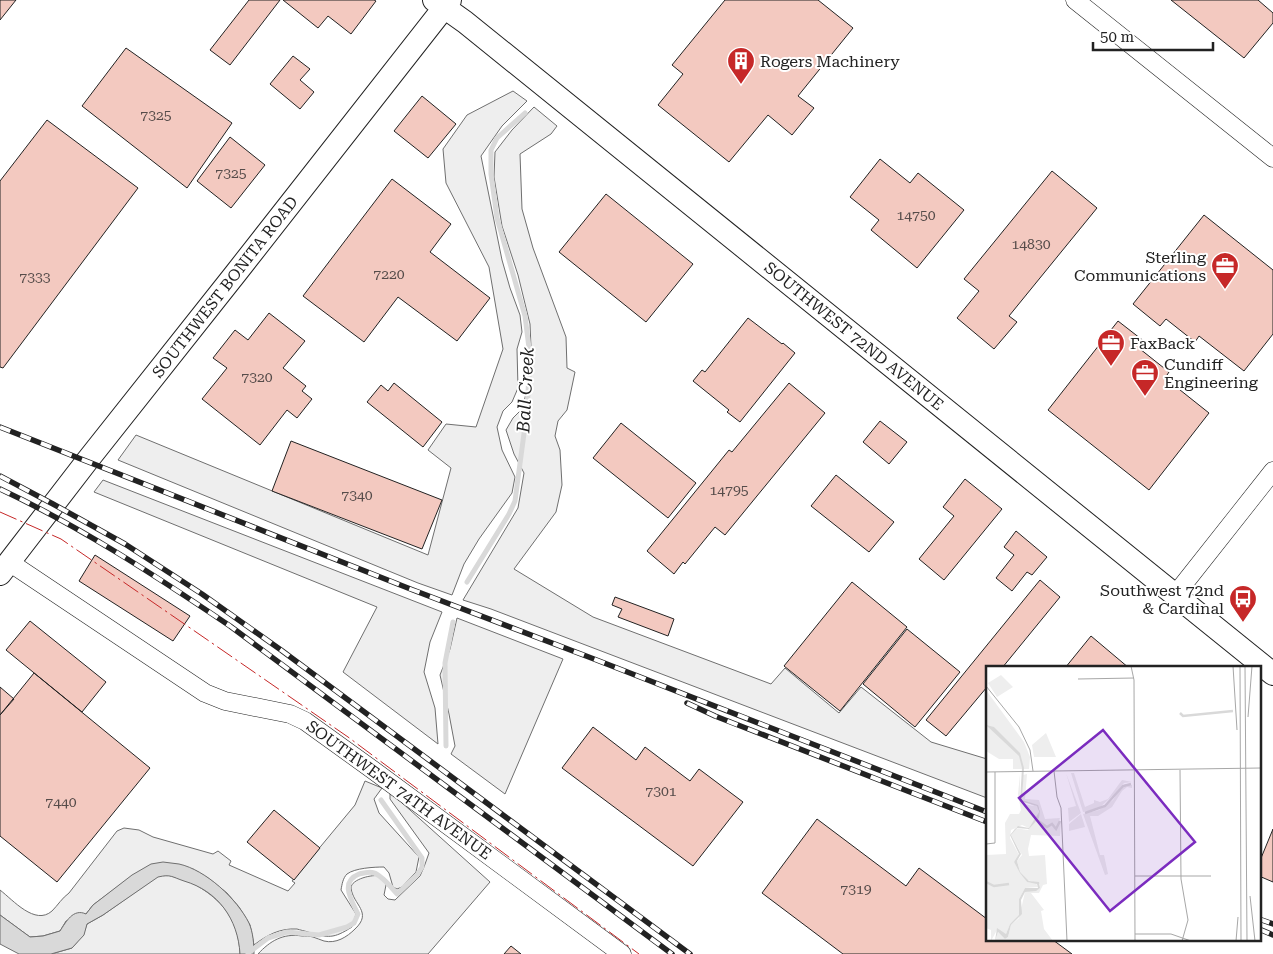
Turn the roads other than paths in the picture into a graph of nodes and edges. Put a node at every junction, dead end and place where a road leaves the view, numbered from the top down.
1 (1075, 0) edge
2 (443, 2) edge
3 (1273, 158) edge
4 (1273, 471) edge
5 (5, 568) edge
6 (1175, 595) junction
7 (1273, 674) edge
8 (622, 954) edge

1 - 3 street
2 - 5 main road, SOUTHWEST BONITA ROAD
2 - 6 main road, SOUTHWEST 72ND AVENUE
4 - 6 street
5 - 8 street, SOUTHWEST 74TH AVENUE
6 - 7 main road, SOUTHWEST 72ND AVENUE

